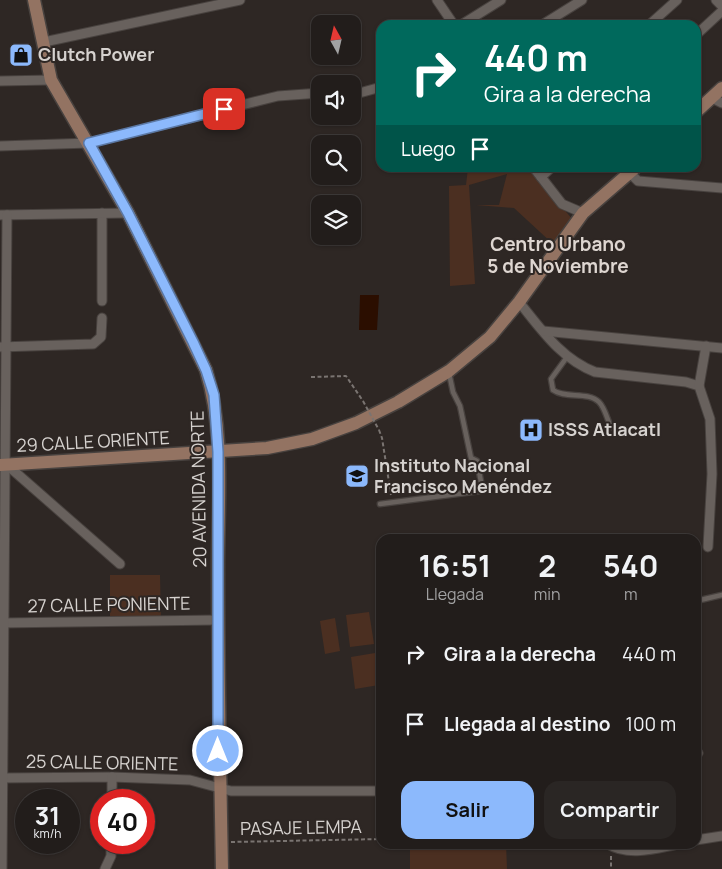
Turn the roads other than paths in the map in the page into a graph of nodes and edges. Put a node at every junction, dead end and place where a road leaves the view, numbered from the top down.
1 (34, 0) edge
2 (240, 0) edge
3 (437, 0) edge
4 (501, 0) edge
5 (676, 0) edge
6 (716, 0) edge
7 (577, 1) edge
8 (722, 6) edge
9 (722, 11) edge
10 (451, 20) edge
11 (469, 20) edge
12 (549, 20) edge
13 (654, 20) edge
14 (701, 30) edge
15 (44, 42) junction
16 (51, 80) junction
17 (0, 81) edge
18 (376, 88) edge
19 (722, 88) edge
20 (361, 92) edge
21 (311, 94) edge
22 (717, 100) edge
23 (701, 109) edge
24 (89, 143) junction
25 (0, 146) edge
26 (537, 172) edge
27 (547, 172) edge
28 (630, 172) edge
29 (633, 172) edge
30 (541, 177) junction
31 (722, 188) edge
32 (128, 213) junction
33 (102, 214) junction
34 (584, 214) junction
35 (4, 215) edge
36 (102, 301) dead end
37 (519, 302) junction
38 (102, 318) dead end
39 (543, 332) junction
40 (706, 346) junction
41 (3, 347) edge
42 (722, 348) edge
43 (567, 357) junction
44 (449, 371) junction
45 (699, 386) junction
46 (616, 428) dead end
47 (218, 452) junction
48 (3, 464) edge
49 (717, 475) edge
50 (380, 504) dead end
51 (708, 547) dead end
52 (120, 564) dead end
53 (722, 595) edge
54 (701, 601) edge
55 (218, 620) junction
56 (2, 622) edge
57 (112, 777) junction
58 (1, 778) edge
59 (219, 788) junction
60 (112, 789) edge
61 (376, 791) edge
62 (722, 836) edge
63 (701, 839) edge
64 (630, 849) edge
65 (642, 849) edge
66 (111, 854) edge
67 (2, 869) edge
68 (105, 869) edge
69 (222, 869) edge

1 - 15 street, 20 AVENIDA NORTE
2 - 15 street
3 - 10 street
4 - 11 street
5 - 13 street
6 - 8 street
7 - 12 street
9 - 14 street
15 - 16 street, 20 AVENIDA NORTE
16 - 17 street
16 - 24 street, 20 AVENIDA NORTE
18 - 20 street
19 - 22 street
21 - 24 street
22 - 23 street
24 - 25 street
24 - 32 street, 20 AVENIDA NORTE
26 - 30 street
27 - 30 street
28 - 34 street, 29 CALLE ORIENTE
29 - 31 street
30 - 34 street
32 - 33 street
32 - 47 street, 20 AVENIDA NORTE
33 - 35 street
33 - 36 street
34 - 37 street, 29 CALLE ORIENTE
35 - 41 street
37 - 39 street
37 - 44 street, 29 CALLE ORIENTE
38 - 41 street
39 - 40 street
39 - 43 street
40 - 42 street
40 - 45 street
41 - 48 street
43 - 45 street
43 - 46 lane
44 - 47 street, 29 CALLE ORIENTE
44 - 50 lane
45 - 49 street
47 - 48 street, 29 CALLE ORIENTE
47 - 55 street, 20 AVENIDA NORTE
48 - 52 street
48 - 56 street
49 - 51 street
53 - 54 lane
55 - 56 street, 27 CALLE PONIENTE
55 - 59 street, 20 AVENIDA NORTE
56 - 58 street
57 - 58 street, 25 CALLE ORIENTE
57 - 59 street, 25 CALLE ORIENTE
57 - 60 street
58 - 67 street
59 - 61 street, 25 CALLE ORIENTE
59 - 69 street, 20 AVENIDA NORTE
62 - 63 street
64 - 65 street
66 - 68 street

